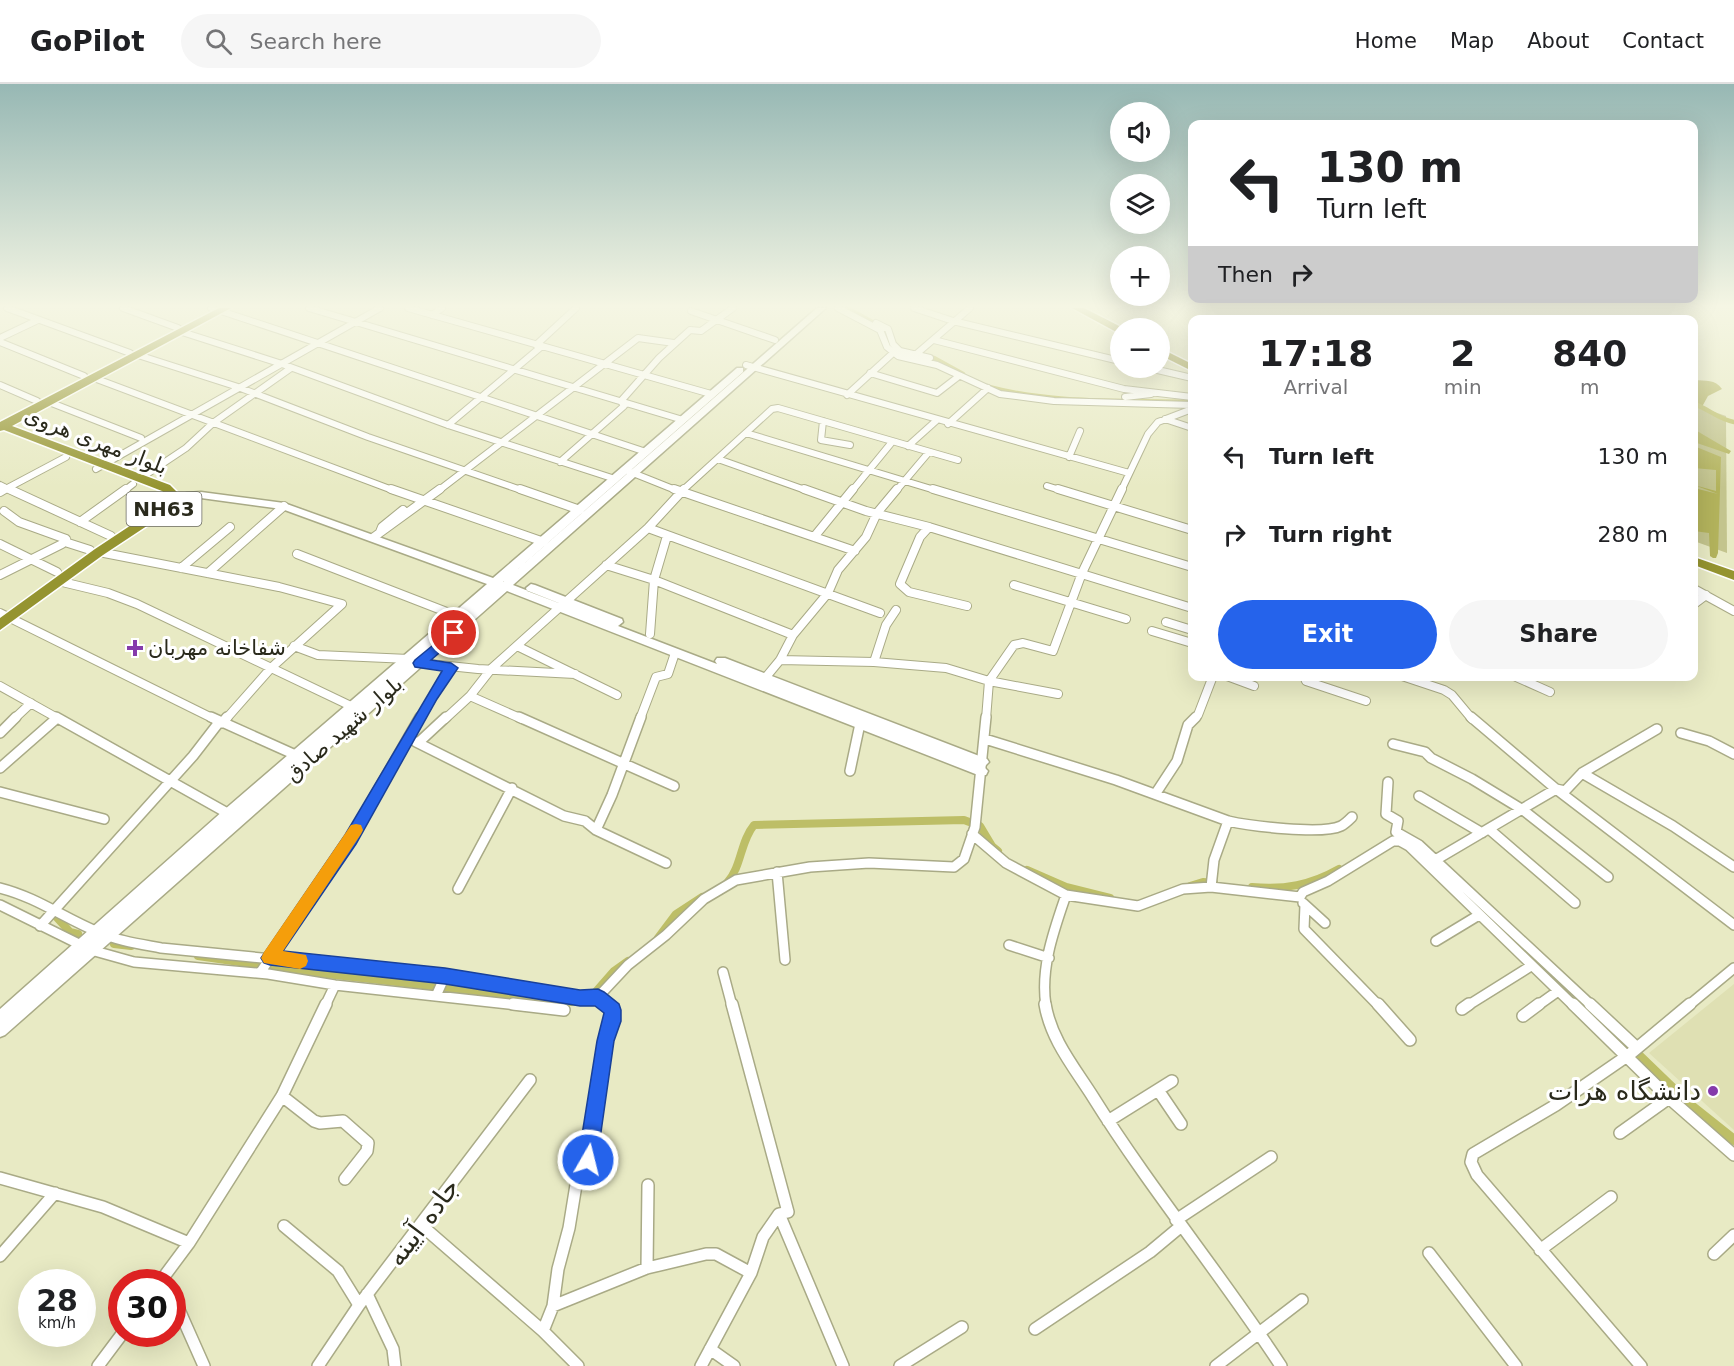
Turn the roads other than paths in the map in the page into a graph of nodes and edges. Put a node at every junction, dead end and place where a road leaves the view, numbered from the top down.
1 (67, 368) edge
2 (107, 368) edge
3 (176, 368) edge
4 (270, 368) edge
5 (291, 368) joint
6 (394, 368) edge
7 (507, 368) edge
8 (516, 368) edge
9 (595, 368) edge
10 (617, 368) edge
11 (652, 368) edge
12 (747, 368) edge
13 (748, 368) edge
14 (756, 368) edge
15 (877, 368) edge
16 (942, 368) edge
17 (953, 368) edge
18 (1042, 368) edge
19 (514, 370) junction
20 (1170, 373) edge
21 (870, 374) junction
22 (645, 376) junction
23 (959, 376) junction
24 (89, 377) junction
25 (1188, 377) edge
26 (0, 385) edge
27 (235, 387) junction
28 (569, 387) junction
29 (988, 388) junction
30 (255, 394) junction
31 (711, 394) junction
32 (847, 394) junction
33 (1151, 394) junction
34 (480, 396) junction
35 (1188, 397) edge
36 (37, 401) junction
37 (621, 401) junction
38 (49, 402) junction
39 (1188, 405) edge
40 (1188, 410) edge
41 (189, 412) junction
42 (533, 414) junction
43 (1165, 418) junction
44 (683, 420) junction
45 (937, 420) junction
46 (823, 421) junction
47 (213, 423) junction
48 (948, 424) junction
49 (448, 425) junction
50 (1, 427) edge
51 (1188, 427) edge
52 (1080, 431) dead end
53 (746, 433) junction
54 (591, 435) junction
55 (141, 438) junction
56 (497, 441) junction
57 (892, 442) junction
58 (850, 445) dead end
59 (908, 446) junction
60 (646, 452) junction
61 (929, 452) junction
62 (1069, 456) junction
63 (66, 457) junction
64 (718, 459) junction
65 (958, 460) dead end
66 (560, 462) junction
67 (98, 465) junction
68 (868, 468) junction
69 (460, 469) junction
70 (630, 472) junction
71 (1129, 473) junction
72 (615, 479) junction
73 (903, 480) junction
74 (137, 481) junction
75 (1047, 486) dead end
76 (2, 488) edge
77 (681, 492) junction
78 (167, 498) junction
79 (420, 500) junction
80 (841, 501) junction
81 (284, 506) junction
82 (1113, 506) junction
83 (580, 510) junction
84 (4, 511) dead end
85 (877, 513) junction
86 (80, 522) junction
87 (929, 526) junction
88 (230, 527) dead end
89 (648, 528) junction
90 (1188, 529) edge
91 (377, 535) junction
92 (111, 536) junction
93 (666, 536) junction
94 (814, 537) junction
95 (1098, 540) junction
96 (65, 542) junction
97 (543, 542) junction
98 (0, 544) edge
99 (94, 551) junction
100 (855, 551) junction
101 (297, 554) dead end
102 (1698, 554) edge
103 (31, 560) junction
104 (1698, 562) edge
105 (606, 565) junction
106 (1188, 566) edge
107 (1734, 567) edge
108 (181, 568) junction
109 (208, 573) junction
110 (1082, 573) junction
111 (0, 575) edge
112 (1734, 576) edge
113 (58, 577) junction
114 (654, 580) junction
115 (505, 582) junction
116 (1014, 585) dead end
117 (1698, 591) edge
118 (828, 593) junction
119 (1706, 595) junction
120 (1698, 601) edge
121 (1071, 604) junction
122 (562, 605) junction
123 (967, 606) dead end
124 (1188, 607) edge
125 (896, 610) dead end
126 (1734, 611) edge
127 (880, 612) dead end
128 (457, 616) junction
129 (3, 617) edge
130 (1126, 619) dead end
131 (1166, 622) dead end
132 (1188, 629) edge
133 (1152, 631) dead end
134 (650, 634) junction
135 (793, 635) junction
136 (1188, 642) edge
137 (294, 646) junction
138 (517, 646) junction
139 (675, 653) junction
140 (780, 660) junction
141 (414, 661) junction
142 (874, 662) junction
143 (271, 668) junction
144 (451, 668) junction
145 (492, 668) junction
146 (575, 674) junction
147 (989, 681) junction
148 (1211, 681) edge
149 (1240, 681) edge
150 (1306, 681) edge
151 (1417, 681) edge
152 (1525, 681) edge
153 (762, 682) junction
154 (1254, 686) dead end
155 (2, 691) edge
156 (1550, 692) dead end
157 (1058, 694) dead end
158 (617, 695) dead end
159 (470, 696) junction
160 (1366, 701) dead end
161 (31, 703) junction
162 (354, 706) junction
163 (57, 718) junction
164 (860, 720) junction
165 (221, 722) junction
166 (1657, 729) dead end
167 (1681, 732) dead end
168 (0, 733) edge
169 (408, 739) junction
170 (985, 740) junction
171 (418, 743) junction
172 (1393, 744) dead end
173 (1734, 754) edge
174 (297, 756) junction
175 (308, 761) junction
176 (624, 763) junction
177 (983, 766) junction
178 (0, 768) edge
179 (850, 771) dead end
180 (1582, 773) junction
181 (169, 781) junction
182 (1388, 782) dead end
183 (674, 786) dead end
184 (512, 788) junction
185 (1556, 789) junction
186 (0, 792) edge
187 (1156, 793) junction
188 (1419, 796) dead end
189 (1523, 810) junction
190 (229, 814) junction
191 (1352, 817) dead end
192 (104, 819) dead end
193 (1228, 821) junction
194 (974, 826) junction
195 (596, 830) junction
196 (1485, 831) junction
197 (666, 863) dead end
198 (1432, 863) junction
199 (1734, 867) edge
200 (777, 872) junction
201 (1608, 877) dead end
202 (1211, 884) junction
203 (0, 888) edge
204 (458, 889) dead end
205 (1066, 895) junction
206 (1303, 901) junction
207 (1575, 903) dead end
208 (0, 905) edge
209 (1479, 915) junction
210 (49, 916) junction
211 (1325, 923) dead end
212 (1734, 925) edge
213 (103, 934) junction
214 (1436, 941) dead end
215 (1009, 945) dead end
216 (87, 948) junction
217 (1049, 958) junction
218 (269, 959) junction
219 (784, 960) dead end
220 (1531, 966) junction
221 (1734, 968) edge
222 (261, 972) junction
223 (723, 972) dead end
224 (445, 976) junction
225 (335, 985) junction
226 (1558, 991) junction
227 (436, 996) junction
228 (598, 998) junction
229 (1462, 1009) dead end
230 (564, 1010) dead end
231 (1523, 1016) dead end
232 (0, 1019) edge
233 (0, 1030) edge
234 (1410, 1041) dead end
235 (1631, 1053) junction
236 (530, 1080) dead end
237 (1172, 1081) dead end
238 (1158, 1090) junction
239 (282, 1096) junction
240 (1669, 1098) junction
241 (1108, 1121) junction
242 (1181, 1124) dead end
243 (1620, 1133) dead end
244 (1734, 1155) edge
245 (1271, 1157) dead end
246 (0, 1178) edge
247 (345, 1179) dead end
248 (648, 1185) dead end
249 (55, 1193) junction
250 (1611, 1197) dead end
251 (784, 1213) junction
252 (1178, 1223) junction
253 (421, 1225) junction
254 (284, 1226) dead end
255 (1734, 1235) edge
256 (189, 1244) junction
257 (1540, 1250) junction
258 (1429, 1253) dead end
259 (1714, 1254) dead end
260 (0, 1256) edge
261 (647, 1268) junction
262 (172, 1269) edge
263 (751, 1273) junction
264 (363, 1299) junction
265 (1302, 1300) dead end
266 (553, 1306) junction
267 (186, 1324) edge
268 (962, 1327) dead end
269 (1035, 1329) dead end
270 (1259, 1330) junction
271 (543, 1331) junction
272 (112, 1347) edge
273 (710, 1349) junction
274 (1514, 1365) edge
275 (98, 1366) edge
276 (204, 1366) edge
277 (318, 1366) edge
278 (395, 1366) edge
279 (578, 1366) edge
280 (701, 1366) edge
281 (734, 1366) edge
282 (843, 1366) edge
283 (900, 1366) edge
284 (1216, 1366) edge
285 (1281, 1366) edge
286 (1641, 1366) edge

1 - 24 street
2 - 24 highway
3 - 27 street
4 - 27 street
5 - 30 street
5 - 49 street
6 - 34 street
7 - 19 street
8 - 19 street
9 - 28 street
10 - 22 street
11 - 22 street
12 - 31 main road, بلوار شهید صادق
13 - 70 main road, بلوار شهید صادق
14 - 32 street
15 - 21 street
16 - 23 street
17 - 33 street
18 - 33 street
19 - 28 street
19 - 34 street
20 - 25 street
21 - 23 street
21 - 32 street
22 - 31 street
22 - 37 street
23 - 29 street
24 - 36 highway
24 - 38 highway
24 - 41 street
26 - 36 street
27 - 30 street
27 - 41 street
28 - 37 street
28 - 42 street
29 - 39 street
29 - 48 street
30 - 47 street
30 - 69 street
31 - 44 main road, بلوار شهید صادق
32 - 45 street
33 - 35 street
34 - 42 street
34 - 49 street
36 - 50 highway
37 - 44 street
37 - 54 street
38 - 50 highway
38 - 55 street
40 - 43 street
41 - 47 street
41 - 55 street
41 - 67 street
42 - 54 street
42 - 56 street
43 - 51 street
43 - 71 street
44 - 60 main road, بلوار شهید صادق
45 - 48 street
45 - 59 street
46 - 53 street
46 - 57 street
46 - 58 street
47 - 74 street
47 - 79 street
48 - 62 street
49 - 56 street
50 - 63 highway, بلوار مهری هروی / NH63
50 - 67 highway, بلوار مهری هروی / NH63
52 - 62 street
53 - 64 street
53 - 68 street
54 - 60 street
54 - 66 street
55 - 67 street
56 - 66 street
56 - 69 street
57 - 59 street
57 - 68 street
59 - 61 street
60 - 70 main road, بلوار شهید صادق
61 - 65 street
61 - 73 street
62 - 71 street
63 - 67 highway, بلوار مهری هروی / NH63
63 - 76 street
64 - 77 street
64 - 80 street
66 - 72 street
67 - 74 highway, بلوار مهری هروی / NH63
68 - 73 street
68 - 80 street
69 - 79 street
69 - 83 street
70 - 72 main road, بلوار شهید صادق
70 - 77 street
70 - 115 main road, بلوار شهید صادق
71 - 82 street
72 - 83 main road, بلوار شهید صادق
73 - 85 street
73 - 95 street
74 - 78 highway, بلوار مهری هروی / NH63
74 - 86 street
75 - 82 street
76 - 86 street
77 - 89 street
77 - 94 street
78 - 81 main road
78 - 91 main road
78 - 92 highway, بلوار مهری هروی / NH63
78 - 99 highway, بلوار مهری هروی / NH63
79 - 91 street
79 - 97 street
80 - 85 street
80 - 94 street
81 - 91 main road
81 - 109 street
82 - 90 street
82 - 95 street
83 - 97 main road, بلوار شهید صادق
84 - 96 street
85 - 87 street
85 - 100 street
86 - 92 street
87 - 110 street
87 - 123 street
88 - 108 street
89 - 93 street
89 - 105 street
91 - 115 main road
92 - 99 highway, بلوار مهری هروی / NH63
93 - 114 street
93 - 118 street
94 - 100 street
95 - 106 street
95 - 110 street
96 - 99 street
96 - 103 street
97 - 115 main road, بلوار شهید صادق
98 - 103 street
99 - 108 street
99 - 113 highway, بلوار مهری هروی / NH63
100 - 118 street
101 - 128 street
102 - 107 highway
103 - 111 street
103 - 113 street
104 - 112 highway
105 - 114 street
105 - 122 street
108 - 109 street
109 - 137 street
110 - 121 street
110 - 124 street
113 - 129 highway, بلوار مهری هروی / NH63
113 - 143 street
114 - 134 street
114 - 135 street
115 - 122 main road
115 - 128 main road, بلوار شهید صادق
115 - 141 main road, بلوار شهید صادق
116 - 121 street
117 - 119 street
118 - 127 street
118 - 135 street
119 - 120 street
119 - 126 street
121 - 130 street
121 - 147 street
122 - 134 main road
122 - 138 street
122 - 139 main road
125 - 142 street
128 - 141 main road, بلوار شهید صادق
129 - 165 street
131 - 132 street
133 - 136 street
134 - 153 main road
135 - 140 street
137 - 141 street
137 - 143 street
138 - 145 street
138 - 146 street
139 - 153 main road
139 - 176 street
140 - 142 street
140 - 153 street
141 - 144 street
141 - 162 main road, بلوار شهید صادق
141 - 175 main road, بلوار شهید صادق
142 - 147 street
143 - 162 street
143 - 165 street
144 - 145 street
144 - 169 street
145 - 146 street
145 - 159 street
146 - 158 street
147 - 157 street
147 - 170 street
148 - 187 street
149 - 154 street
150 - 160 street
151 - 185 street
152 - 156 street
153 - 164 main road
155 - 161 street
159 - 171 street
159 - 176 street
161 - 163 street
161 - 168 street
162 - 174 main road, بلوار شهید صادق
163 - 178 street
163 - 181 street
164 - 177 main road
164 - 179 street
165 - 174 street
165 - 181 street
166 - 180 street
167 - 173 street
169 - 171 street
169 - 218 street
170 - 177 street
170 - 187 street
171 - 184 street
172 - 189 street
174 - 175 street
174 - 190 main road, بلوار شهید صادق
175 - 213 main road, بلوار شهید صادق
176 - 183 street
176 - 195 street
177 - 194 street
180 - 185 street
180 - 199 street
181 - 190 street
181 - 210 street
182 - 198 street
184 - 195 street
184 - 204 street
185 - 189 street
185 - 212 street
186 - 192 street
187 - 193 street
188 - 196 street
189 - 196 street
189 - 201 street
190 - 213 main road, بلوار شهید صادق
191 - 193 street
193 - 202 street
194 - 200 street
194 - 205 street
195 - 197 street
196 - 198 street
196 - 207 street
198 - 206 street
198 - 209 street
198 - 235 street
200 - 219 street
200 - 228 street
202 - 205 street
202 - 206 street
203 - 210 street
205 - 217 street
206 - 211 street
206 - 234 street
208 - 210 street
209 - 214 street
209 - 220 street
210 - 213 street
210 - 216 street
213 - 216 main road, بلوار شهید صادق
213 - 218 street
215 - 217 street
216 - 222 street
216 - 232 main road, بلوار شهید صادق
216 - 233 main road, بلوار شهید صادق
217 - 241 street
218 - 222 street
218 - 224 street
220 - 226 street
220 - 229 street
221 - 235 street
222 - 225 street
223 - 251 street
224 - 227 street
224 - 228 street
225 - 227 street
225 - 239 street
226 - 231 street
226 - 235 street
227 - 230 street
228 - 266 street
235 - 240 street
235 - 257 street
236 - 253 street, جاده آیینه
237 - 238 street
238 - 241 street
238 - 242 street
239 - 247 street
239 - 256 street
240 - 243 street
240 - 244 street
241 - 252 street
245 - 252 street
246 - 249 street
248 - 261 street
249 - 256 street
249 - 260 street
250 - 257 street
251 - 263 street
251 - 282 street
252 - 269 street
252 - 270 street
253 - 264 street, جاده آیینه
253 - 271 street
254 - 264 street
255 - 259 street
256 - 262 street
257 - 286 street
258 - 274 street
261 - 263 street
261 - 266 street
263 - 273 street
264 - 277 street, جاده آیینه
264 - 278 street
265 - 270 street
266 - 271 street
267 - 276 street
268 - 283 street
270 - 284 street
270 - 285 street
271 - 279 street
272 - 275 street
273 - 280 street
273 - 281 street

